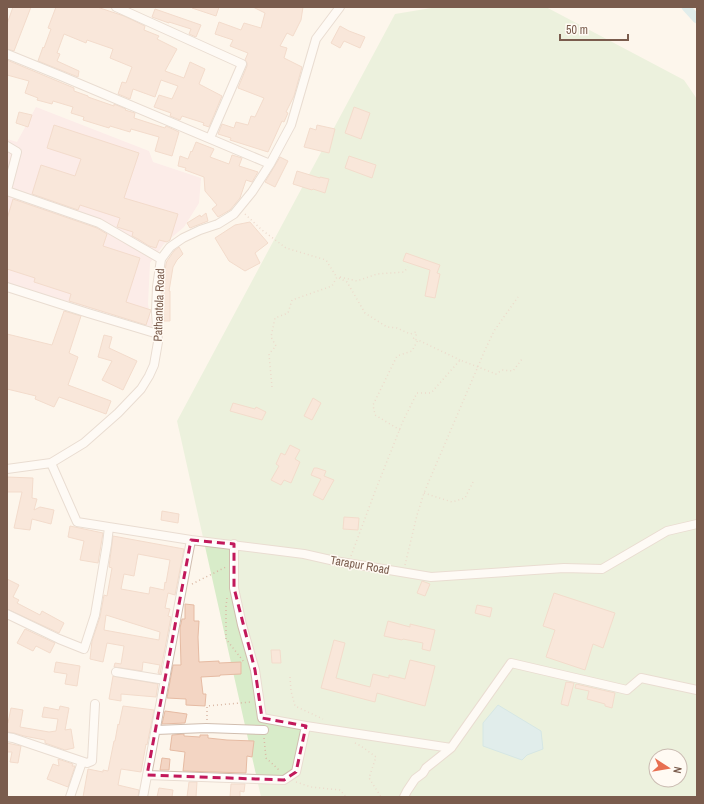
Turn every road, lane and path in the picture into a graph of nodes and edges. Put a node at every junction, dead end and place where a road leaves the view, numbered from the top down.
1 (116, 7) edge
2 (340, 7) edge
3 (7, 54) edge
4 (210, 138) junction
5 (7, 146) edge
6 (270, 164) junction
7 (7, 190) edge
8 (239, 209) junction
9 (161, 259) junction
10 (408, 267) dead end
11 (337, 276) junction
12 (7, 287) edge
13 (518, 297) dead end
14 (158, 334) junction
15 (418, 340) junction
16 (522, 358) dead end
17 (460, 360) junction
18 (477, 368) junction
19 (272, 387) dead end
20 (400, 430) junction
21 (51, 463) junction
22 (7, 469) edge
23 (473, 482) dead end
24 (424, 493) junction
25 (697, 524) edge
26 (109, 527) junction
27 (191, 540) junction
28 (234, 544) junction
29 (349, 563) junction
30 (231, 564) dead end
31 (403, 572) junction
32 (182, 588) junction
33 (228, 592) dead end
34 (7, 614) edge
35 (244, 663) dead end
36 (116, 672) dead end
37 (165, 680) junction
38 (697, 690) edge
39 (253, 702) dead end
40 (95, 704) dead end
41 (306, 726) junction
42 (206, 728) junction
43 (156, 730) junction
44 (264, 730) dead end
45 (7, 737) edge
46 (451, 748) junction
47 (82, 762) junction
48 (147, 775) junction
49 (70, 797) edge
50 (143, 797) edge
51 (404, 797) edge

1 - 4 street
2 - 6 street, Pathantola Road
3 - 4 street
4 - 6 street
5 - 7 street
6 - 8 street, Pathantola Road
7 - 9 street
8 - 9 street, Pathantola Road
8 - 11 path
9 - 14 street, Pathantola Road
10 - 11 path
11 - 15 path
11 - 19 path
12 - 14 street
13 - 18 path
14 - 21 street, Pathantola Road
15 - 17 path
15 - 20 path
16 - 18 path
17 - 18 path
17 - 20 path
18 - 24 path
20 - 29 path
21 - 22 street, Pathantola Road
21 - 26 street, Tarapur Road
23 - 24 path
24 - 31 path
25 - 31 street, Tarapur Road
26 - 27 street, Tarapur Road
26 - 34 street
27 - 28 street, Tarapur Road
27 - 32 street
28 - 29 street, Tarapur Road
28 - 41 street
29 - 31 street, Tarapur Road
30 - 32 path
32 - 37 street
33 - 35 path
36 - 37 street
37 - 43 street
38 - 46 street
39 - 42 path
40 - 47 street
41 - 46 street
41 - 48 street
42 - 43 street
42 - 44 street
43 - 48 street
45 - 47 street
46 - 51 street
47 - 49 street
48 - 50 street

